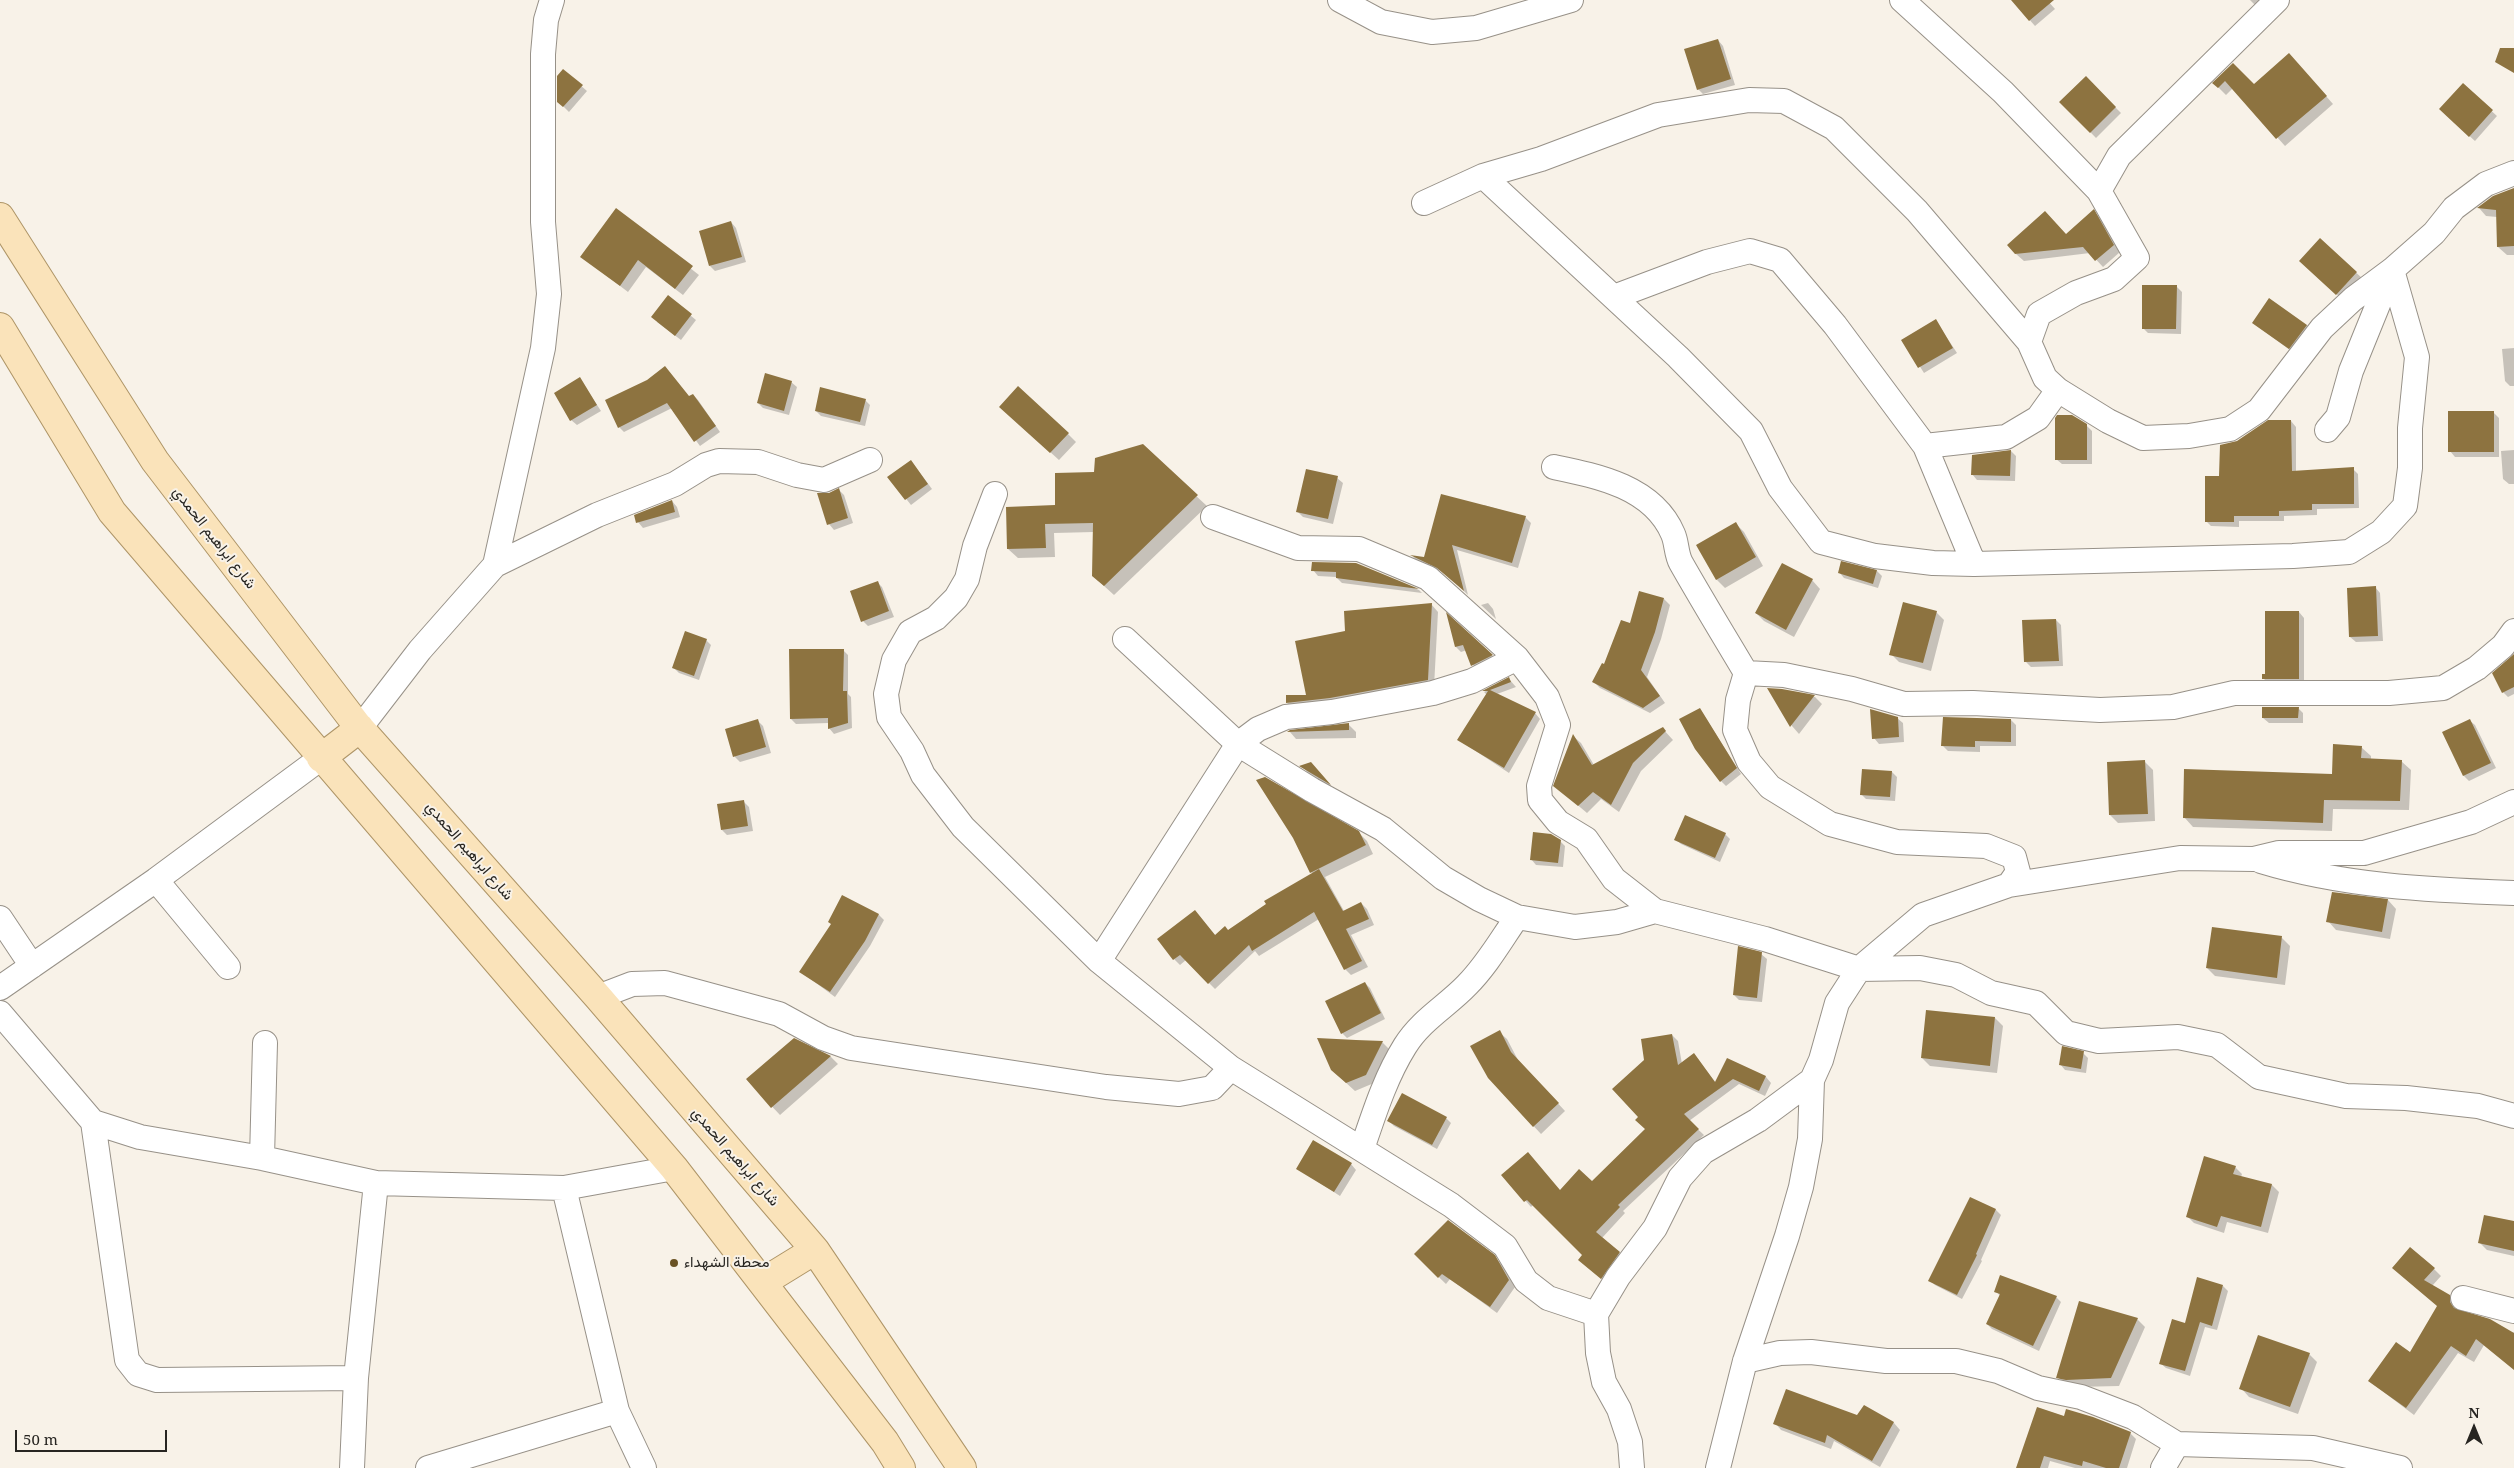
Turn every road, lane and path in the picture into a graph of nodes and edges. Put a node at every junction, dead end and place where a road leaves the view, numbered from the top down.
1 (552, 0) edge
2 (1340, 0) edge
3 (1571, 0) edge
4 (1902, 0) edge
5 (2277, 0) edge
6 (2514, 172) edge
7 (1483, 176) junction
8 (2099, 191) junction
9 (1424, 203) dead end
10 (0, 218) edge
11 (2392, 270) junction
12 (1614, 297) junction
13 (0, 327) edge
14 (2029, 342) junction
15 (2058, 390) junction
16 (2327, 430) dead end
17 (1925, 446) junction
18 (870, 460) dead end
19 (1554, 467) dead end
20 (995, 494) dead end
21 (1212, 517) dead end
22 (1974, 564) junction
23 (495, 565) junction
24 (2514, 631) edge
25 (1125, 640) dead end
26 (1517, 658) junction
27 (1746, 672) junction
28 (360, 728) junction
29 (1238, 744) junction
30 (321, 758) junction
31 (2514, 802) edge
32 (2254, 859) junction
33 (156, 880) junction
34 (2009, 885) junction
35 (2514, 893) edge
36 (1655, 911) junction
37 (1517, 917) junction
38 (0, 918) edge
39 (1098, 961) junction
40 (32, 966) junction
41 (228, 967) dead end
42 (1859, 969) junction
43 (0, 988) edge
44 (598, 997) junction
45 (0, 1013) edge
46 (265, 1043) dead end
47 (1231, 1068) junction
48 (1812, 1080) junction
49 (2514, 1116) edge
50 (93, 1122) junction
51 (1362, 1149) junction
52 (262, 1158) junction
53 (674, 1168) junction
54 (376, 1183) junction
55 (564, 1188) junction
56 (815, 1250) junction
57 (763, 1282) junction
58 (2463, 1298) dead end
59 (2514, 1311) edge
60 (1596, 1314) junction
61 (1745, 1362) junction
62 (356, 1378) junction
63 (616, 1411) junction
64 (2177, 1444) junction
65 (2249, 1458) edge
66 (352, 1468) edge
67 (428, 1468) edge
68 (644, 1468) edge
69 (901, 1468) edge
70 (962, 1468) edge
71 (1632, 1468) edge
72 (1718, 1468) edge
73 (2162, 1468) edge
74 (2400, 1468) edge

1 - 23 street
2 - 3 street
4 - 8 street
5 - 8 street
6 - 11 street
7 - 9 street
7 - 12 street
7 - 14 street
8 - 14 street
10 - 28 main road, شارع ابراهيم الحمدي
11 - 15 street
11 - 16 street
11 - 22 street
12 - 17 street
12 - 22 street
13 - 30 main road
14 - 15 street
15 - 17 street
17 - 22 street
18 - 23 street
19 - 27 street
20 - 39 street
21 - 26 street
23 - 28 street
24 - 27 street
25 - 29 street
26 - 29 street
26 - 36 street
27 - 34 street
28 - 30 main road
28 - 44 main road, شارع ابراهيم الحمدي
29 - 37 street
29 - 39 street
30 - 33 street
30 - 53 main road
31 - 32 street
32 - 34 street
32 - 35 street
33 - 40 street
33 - 41 street
34 - 42 street
36 - 37 street
36 - 42 street
37 - 51 street
38 - 40 street
39 - 47 street
40 - 43 street
42 - 48 street
42 - 49 street
44 - 47 street
44 - 56 main road, شارع ابراهيم الحمدي
45 - 50 street
46 - 52 street
47 - 51 street
48 - 60 street
48 - 61 street
50 - 52 street
50 - 62 street
51 - 60 street
52 - 54 street
53 - 55 street
53 - 57 main road
54 - 55 street
54 - 62 street
55 - 63 street
56 - 57 main road
56 - 70 main road, شارع ابراهيم الحمدي
57 - 69 main road
58 - 59 street
60 - 71 street
61 - 64 street
61 - 72 street
62 - 66 street
63 - 67 street
63 - 68 street
64 - 65 street
64 - 73 street
65 - 74 street

